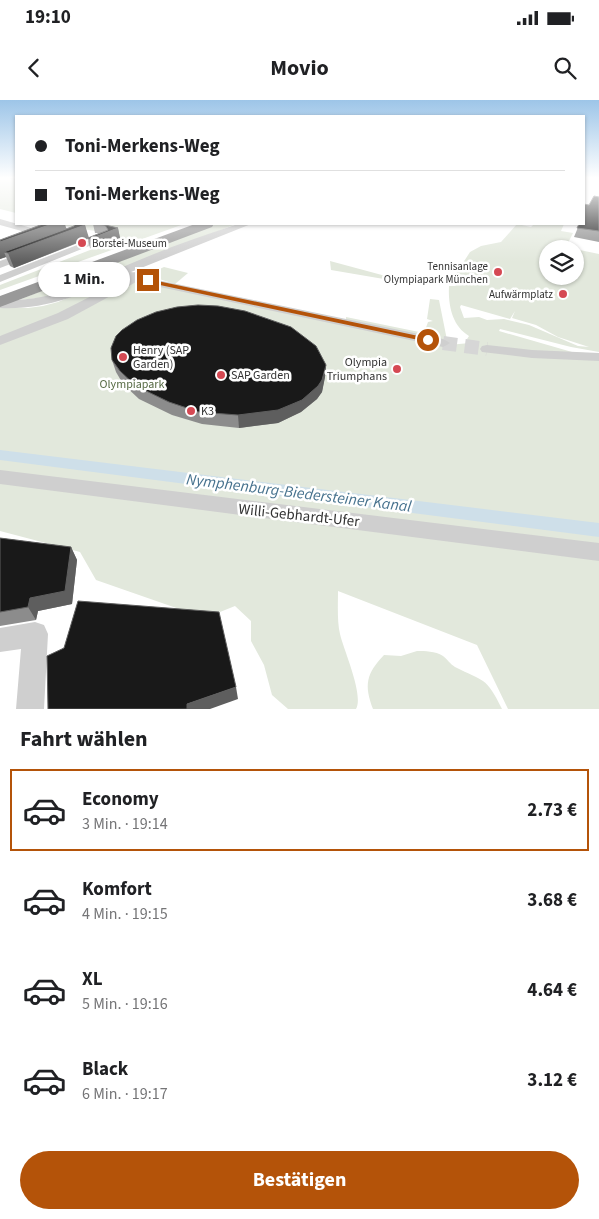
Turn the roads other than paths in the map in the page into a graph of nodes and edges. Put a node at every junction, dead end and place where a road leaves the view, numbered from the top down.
1 (0, 222) edge
2 (190, 225) edge
3 (204, 225) edge
4 (243, 225) edge
5 (91, 235) edge
6 (196, 243) junction
7 (40, 249) edge
8 (0, 252) edge
9 (0, 265) edge
10 (121, 272) junction
11 (137, 277) junction
12 (4, 295) edge
13 (0, 341) edge
14 (444, 343) tunnel mouth
15 (487, 349) tunnel mouth
16 (599, 357) edge
17 (0, 477) edge
18 (599, 552) edge
19 (0, 640) edge
20 (30, 709) edge

1 - 8 street
2 - 12 highway
3 - 12 highway
4 - 6 street
5 - 12 street
6 - 10 street
6 - 11 street
7 - 9 street
10 - 11 street
10 - 12 street
11 - 13 street
11 - 14 street
15 - 16 street
17 - 18 street, Willi-Gebhardt-Ufer
19 - 20 street

